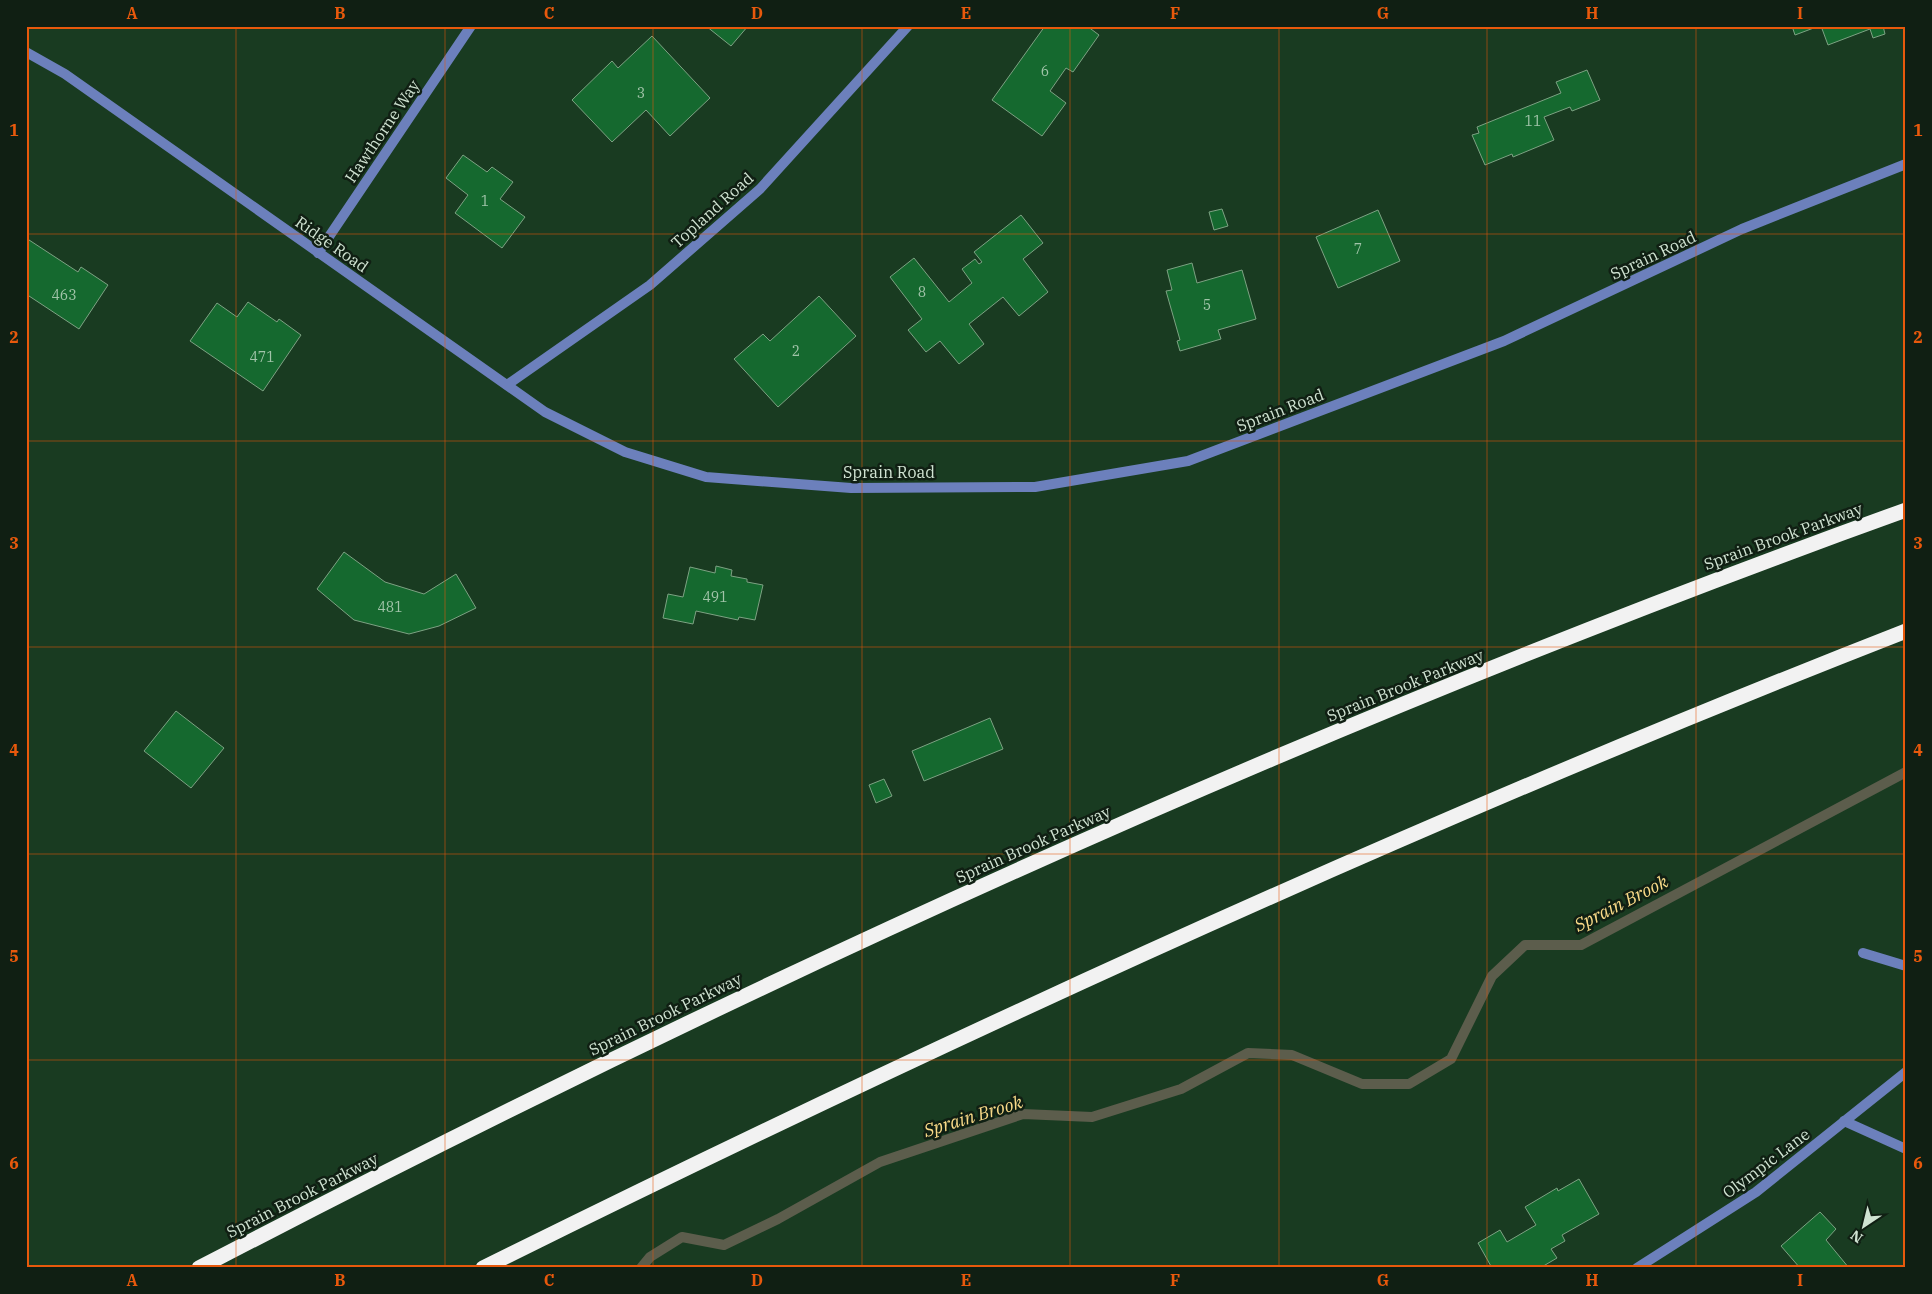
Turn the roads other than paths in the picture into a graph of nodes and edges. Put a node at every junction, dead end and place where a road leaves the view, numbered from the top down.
1 (471, 26) edge
2 (908, 26) edge
3 (26, 52) edge
4 (1906, 164) edge
5 (318, 253) junction
6 (507, 385) junction
7 (626, 452) joint
8 (1906, 510) edge
9 (1906, 631) edge
10 (1863, 954) dead end
11 (1906, 966) edge
12 (1906, 1072) edge
13 (1844, 1121) junction
14 (1906, 1149) edge
15 (199, 1268) edge
16 (483, 1268) edge
17 (1637, 1268) edge

1 - 5 street, Hawthorne Way
2 - 6 street, Topland Road
3 - 5 street, Ridge Road
4 - 7 street, Sprain Road
5 - 6 street, Ridge Road
6 - 7 street, Ridge Road
8 - 15 highway, Sprain Brook Parkway
9 - 16 highway
10 - 11 street
12 - 13 street, Olympic Lane
13 - 14 street
13 - 17 street, Olympic Lane

